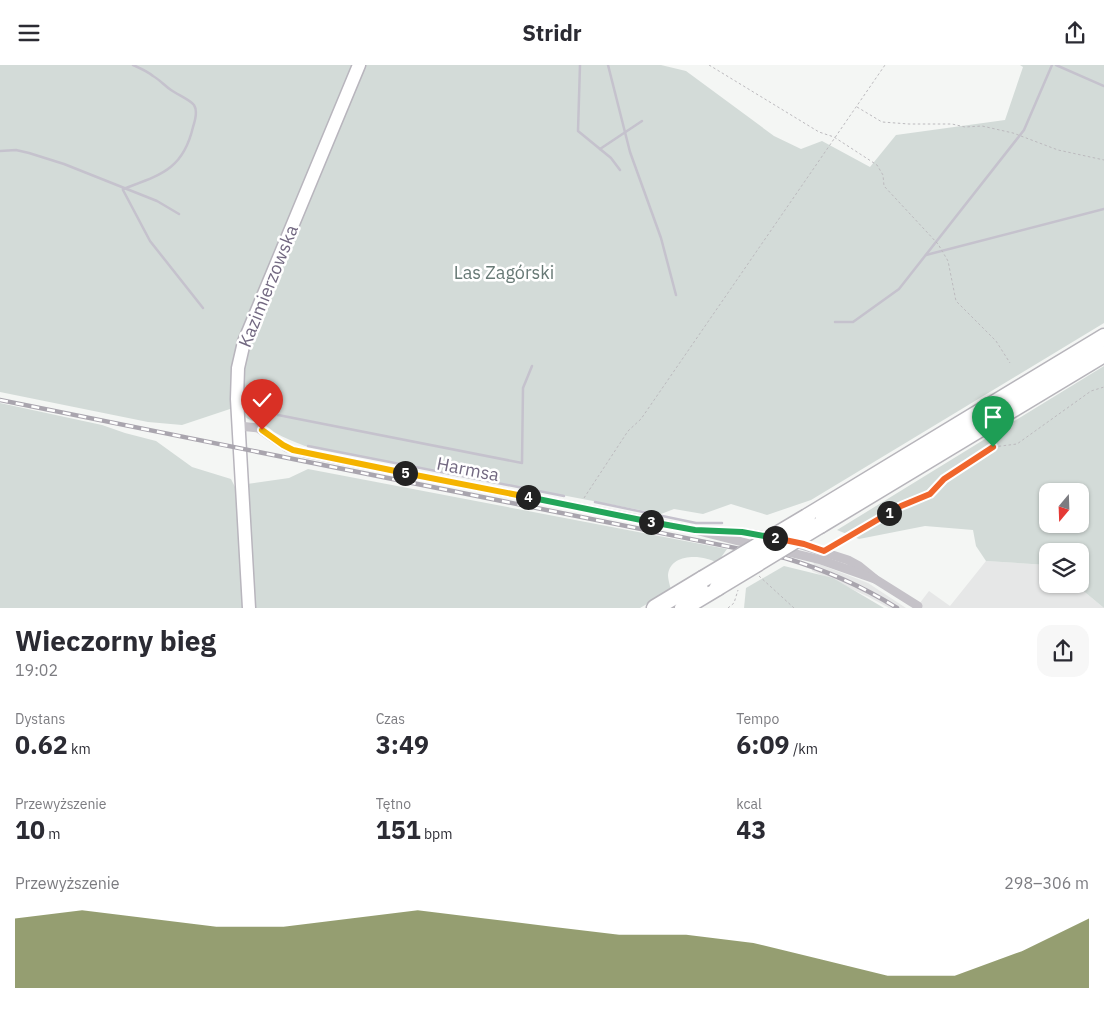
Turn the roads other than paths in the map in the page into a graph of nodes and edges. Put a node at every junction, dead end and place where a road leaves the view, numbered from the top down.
1 (359, 65) edge
2 (1104, 337) edge
3 (1104, 354) edge
4 (240, 426) junction
5 (813, 521) junction
6 (695, 530) junction
7 (875, 579) junction
8 (918, 606) dead end
9 (249, 608) edge
10 (655, 608) edge
11 (683, 608) edge

1 - 4 street, Kazimierzowska
2 - 5 highway
3 - 5 highway
4 - 6 street, Harmsa
4 - 9 street, Kazimierzowska
5 - 10 highway, bridge
5 - 11 highway, bridge
6 - 7 street, Harmsa
6 - 7 street, Harmsa
7 - 8 street, Harmsa

